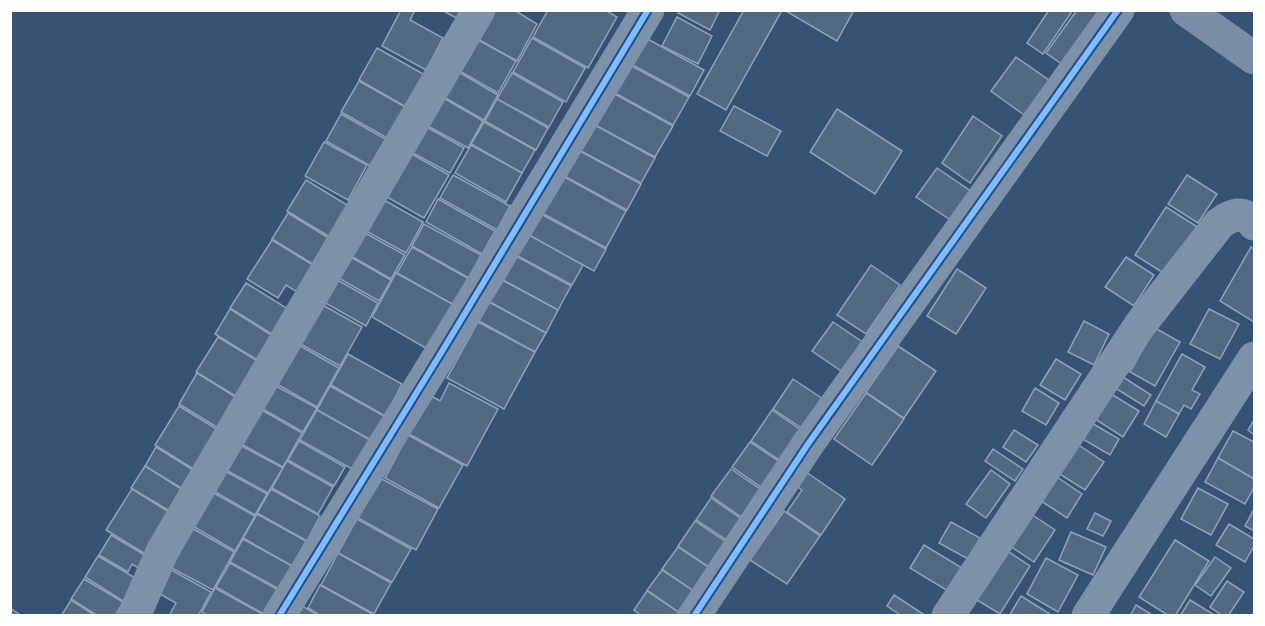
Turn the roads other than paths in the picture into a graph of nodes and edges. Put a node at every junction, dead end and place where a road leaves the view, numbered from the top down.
1 (478, 10) edge
2 (648, 10) edge
3 (1118, 10) edge
4 (1186, 10) edge
5 (1254, 58) edge
6 (1254, 224) edge
7 (1254, 358) edge
8 (134, 615) edge
9 (279, 615) edge
10 (694, 615) edge
11 (948, 615) edge
12 (1088, 615) edge

1 - 8 street
2 - 9 street
3 - 10 street
4 - 5 main road
6 - 11 street
7 - 12 street

